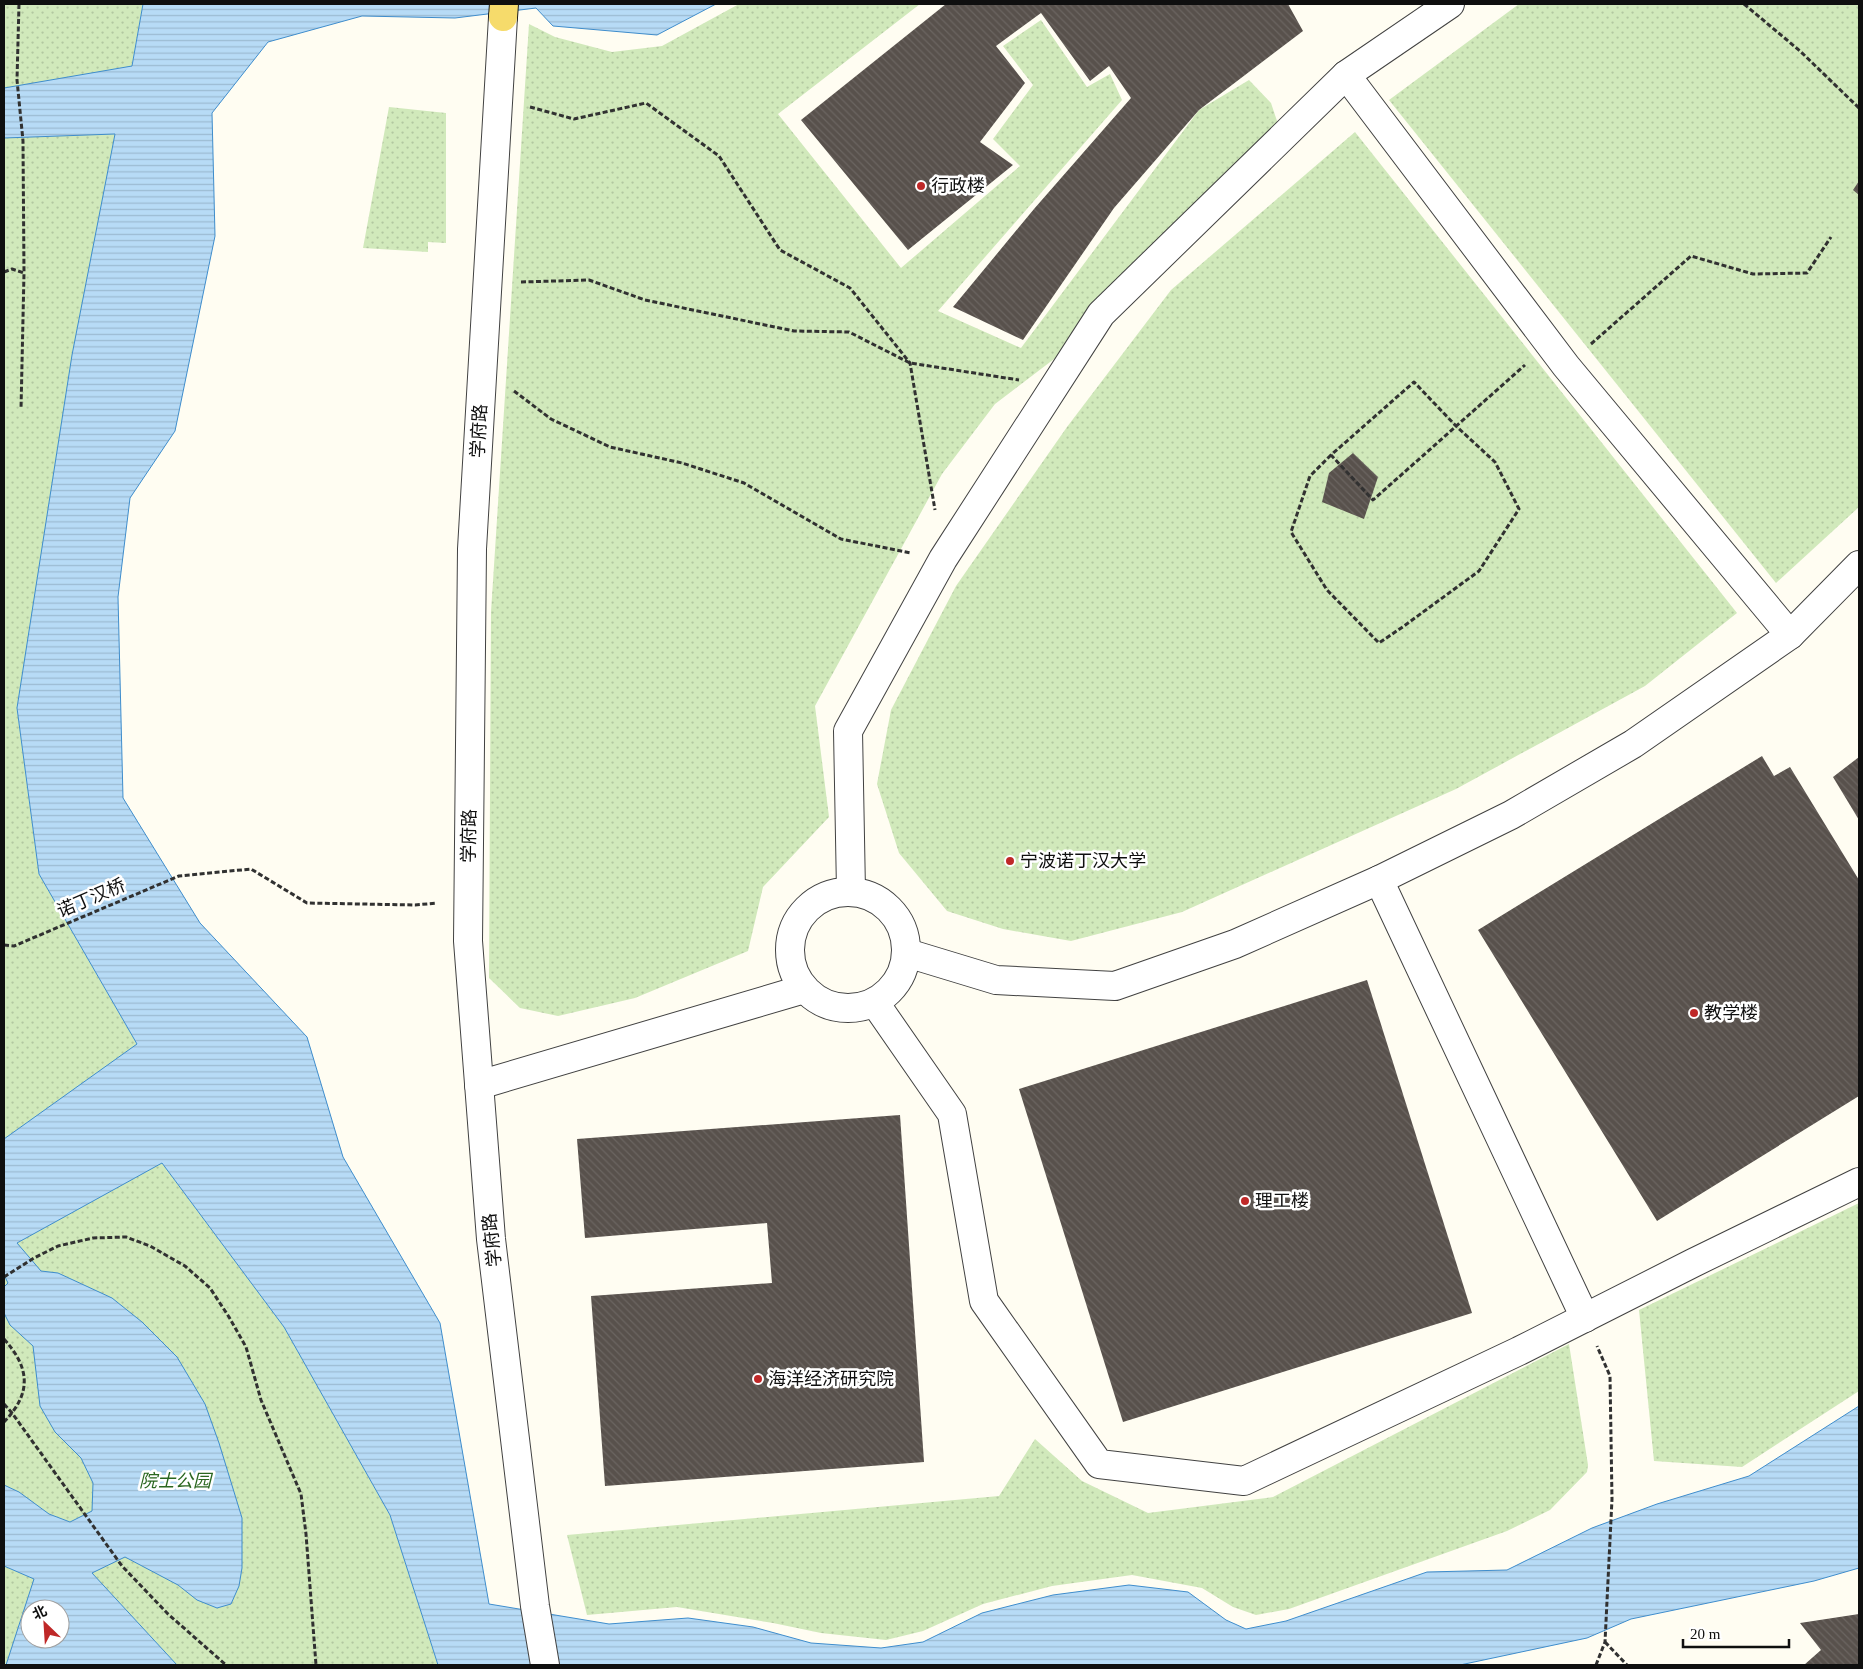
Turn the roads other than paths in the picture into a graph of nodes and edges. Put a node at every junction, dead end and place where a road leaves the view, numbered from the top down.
1 (1450, 4) edge
2 (503, 11) edge
3 (1346, 76) junction
4 (1859, 564) edge
5 (1790, 634) junction
6 (1379, 880) junction
7 (851, 891) junction
8 (907, 953) junction
9 (804, 989) junction
10 (875, 1002) junction
11 (479, 1085) junction
12 (1859, 1182) edge
13 (1585, 1318) junction
14 (545, 1665) edge

1 - 3 street
2 - 11 street, 学府路
3 - 5 street
3 - 7 street
4 - 5 street
5 - 6 street
6 - 8 street
6 - 13 street
7 - 8 street
7 - 9 street
8 - 10 street
9 - 10 street
9 - 11 street
10 - 13 street
11 - 14 street, 学府路
12 - 13 street

